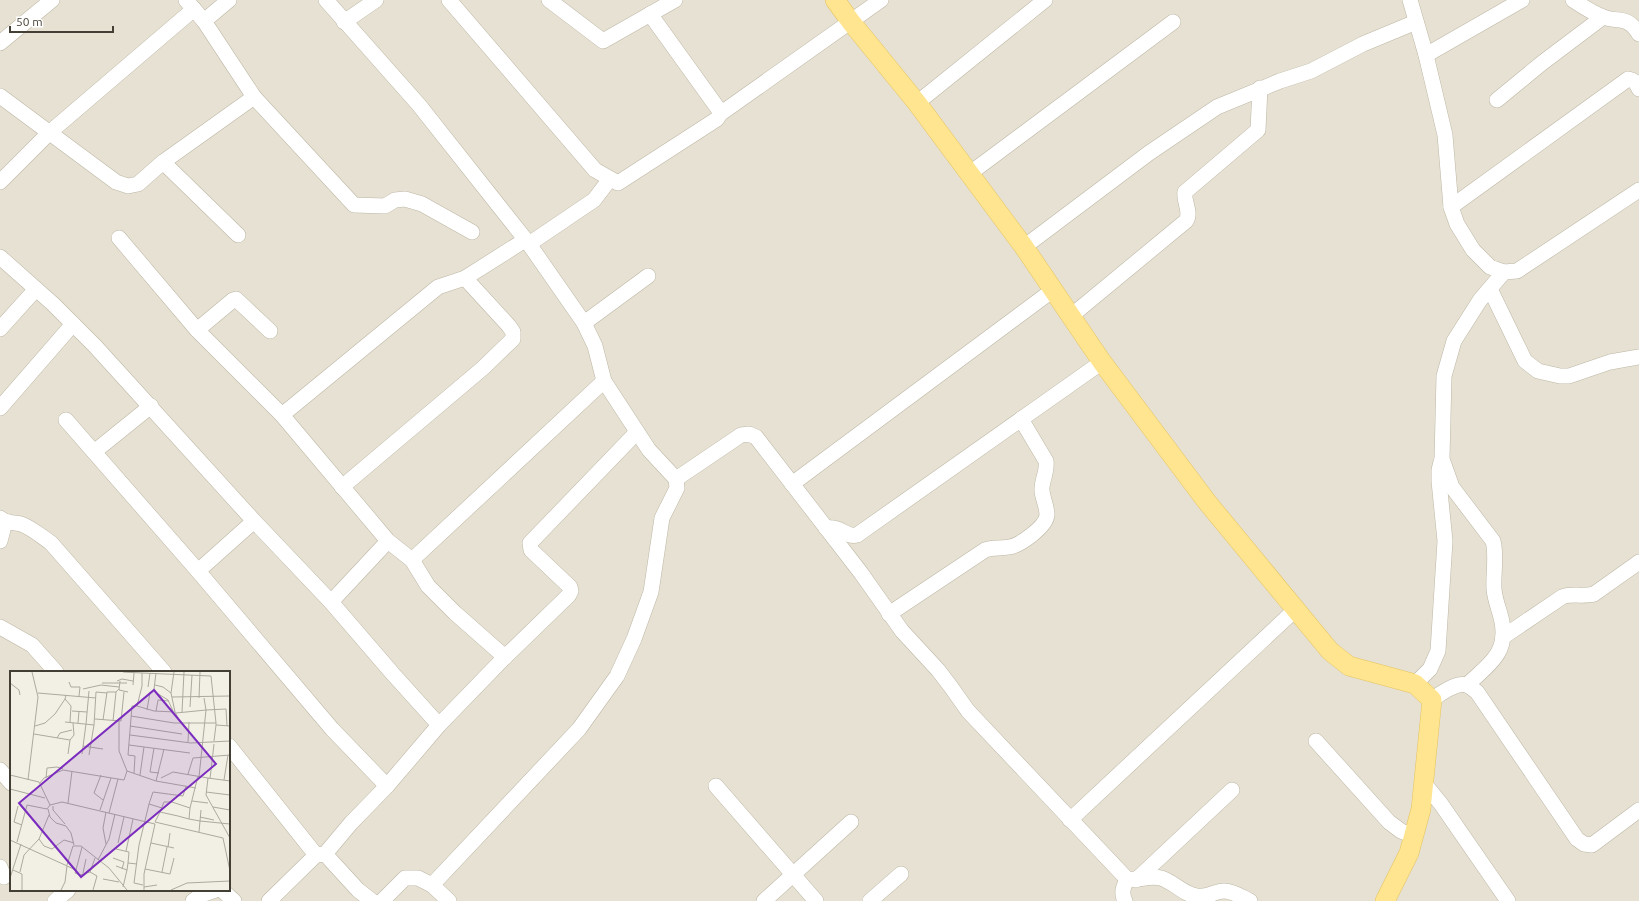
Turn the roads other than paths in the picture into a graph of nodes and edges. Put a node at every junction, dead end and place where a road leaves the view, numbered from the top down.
1 (52, 0) edge
2 (229, 0) edge
3 (326, 0) edge
4 (376, 0) edge
5 (449, 0) edge
6 (548, 0) edge
7 (676, 0) edge
8 (835, 0) edge
9 (881, 0) edge
10 (1045, 0) edge
11 (1410, 0) edge
12 (1522, 0) edge
13 (1573, 0) edge
14 (190, 5) edge
15 (650, 14) junction
16 (1603, 17) junction
17 (204, 21) junction
18 (344, 22) junction
19 (851, 22) junction
20 (1173, 22) dead end
21 (1416, 22) junction
22 (1639, 34) edge
23 (0, 43) edge
24 (1426, 55) junction
25 (1637, 82) edge
26 (1260, 88) junction
27 (0, 96) edge
28 (254, 98) junction
29 (1497, 100) dead end
30 (917, 104) junction
31 (720, 114) junction
32 (49, 133) junction
33 (163, 162) junction
34 (969, 174) junction
35 (610, 179) junction
36 (0, 182) edge
37 (1639, 190) edge
38 (1451, 207) junction
39 (472, 232) dead end
40 (238, 235) dead end
41 (119, 238) dead end
42 (527, 242) junction
43 (1024, 247) junction
44 (0, 257) edge
45 (1504, 272) junction
46 (648, 276) dead end
47 (465, 278) junction
48 (36, 289) junction
49 (1490, 289) junction
50 (1053, 290) junction
51 (1071, 316) junction
52 (584, 323) junction
53 (73, 324) junction
54 (0, 329) edge
55 (197, 330) junction
56 (270, 331) dead end
57 (1639, 357) edge
58 (1102, 362) junction
59 (604, 381) junction
60 (151, 406) junction
61 (0, 408) edge
62 (282, 415) junction
63 (1021, 419) junction
64 (66, 420) dead end
65 (637, 432) junction
66 (94, 452) junction
67 (1442, 458) junction
68 (676, 479) junction
69 (792, 484) junction
70 (342, 487) junction
71 (2, 520) edge
72 (254, 521) junction
73 (826, 528) junction
74 (0, 541) edge
75 (388, 541) junction
76 (412, 560) junction
77 (1639, 562) edge
78 (198, 572) junction
79 (331, 602) junction
80 (1296, 609) junction
81 (889, 614) junction
82 (0, 627) edge
83 (1503, 637) junction
84 (504, 656) junction
85 (55, 671) edge
86 (163, 671) edge
87 (1415, 684) junction
88 (1468, 685) junction
89 (1432, 700) junction
90 (439, 725) junction
91 (1316, 741) dead end
92 (230, 747) edge
93 (0, 770) edge
94 (10, 782) edge
95 (1423, 782) junction
96 (388, 786) junction
97 (716, 786) dead end
98 (1232, 790) dead end
99 (1639, 810) edge
100 (1070, 820) junction
101 (851, 822) dead end
102 (1414, 836) junction
103 (320, 855) junction
104 (793, 874) junction
105 (901, 874) dead end
106 (1132, 880) junction
107 (432, 885) junction
108 (67, 891) edge
109 (213, 891) edge
110 (223, 891) edge
111 (55, 901) edge
112 (193, 901) edge
113 (234, 901) edge
114 (269, 901) edge
115 (372, 901) edge
116 (382, 901) edge
117 (449, 901) edge
118 (764, 901) edge
119 (816, 901) edge
120 (870, 901) edge
121 (1125, 901) edge
122 (1250, 901) edge
123 (1385, 901) edge
124 (1508, 901) edge

1 - 23 street
2 - 17 street
3 - 18 street
4 - 18 street
5 - 35 street
6 - 15 street
7 - 15 street
8 - 19 main road
9 - 19 street
10 - 30 street
11 - 21 street
12 - 24 street
13 - 16 street
14 - 17 street
14 - 32 street
15 - 31 street
16 - 22 street
16 - 29 street
17 - 28 street
18 - 42 street
19 - 30 main road
19 - 31 street
20 - 34 street
21 - 24 street
21 - 26 street
24 - 38 street
25 - 38 street
26 - 43 street
26 - 51 street
27 - 32 street
28 - 33 street
28 - 39 street
30 - 34 main road
31 - 35 street
32 - 33 street
32 - 36 street
33 - 40 street
34 - 43 main road
35 - 42 street
37 - 45 street
38 - 45 street
41 - 55 street
42 - 47 street
42 - 52 street
43 - 50 main road
44 - 48 street
45 - 49 street
46 - 52 street
47 - 62 street
47 - 70 street
48 - 53 street
48 - 54 street
49 - 57 street
49 - 67 street
50 - 51 main road
50 - 69 street
51 - 58 main road
52 - 59 street
53 - 60 street
53 - 61 street
55 - 56 street
55 - 62 street
58 - 63 street
58 - 80 main road
59 - 65 street
59 - 76 street
60 - 66 street
60 - 72 street
62 - 70 street
63 - 73 street
63 - 81 street
64 - 66 street
65 - 68 street
65 - 84 street
66 - 78 street
67 - 83 street
67 - 87 street
68 - 69 street
68 - 107 street
69 - 73 street
70 - 75 street
71 - 74 street
71 - 86 street
72 - 78 street
72 - 79 street
73 - 81 street
75 - 76 street
75 - 79 street
76 - 84 street
77 - 83 street
78 - 96 street
79 - 90 street
80 - 87 main road
80 - 100 street
81 - 100 street
82 - 85 street
83 - 88 street
84 - 90 street
87 - 89 main road
88 - 89 street
88 - 99 street
89 - 95 main road
90 - 96 street
91 - 102 street
92 - 103 street
93 - 94 street
95 - 102 main road
95 - 124 street
96 - 103 street
97 - 104 street
98 - 106 street
100 - 106 street
101 - 104 street
102 - 123 main road
103 - 114 street
103 - 115 street
104 - 118 street
104 - 119 street
105 - 120 street
106 - 121 street
106 - 122 street
107 - 116 street
107 - 117 street
108 - 111 street
109 - 112 street
110 - 113 street

